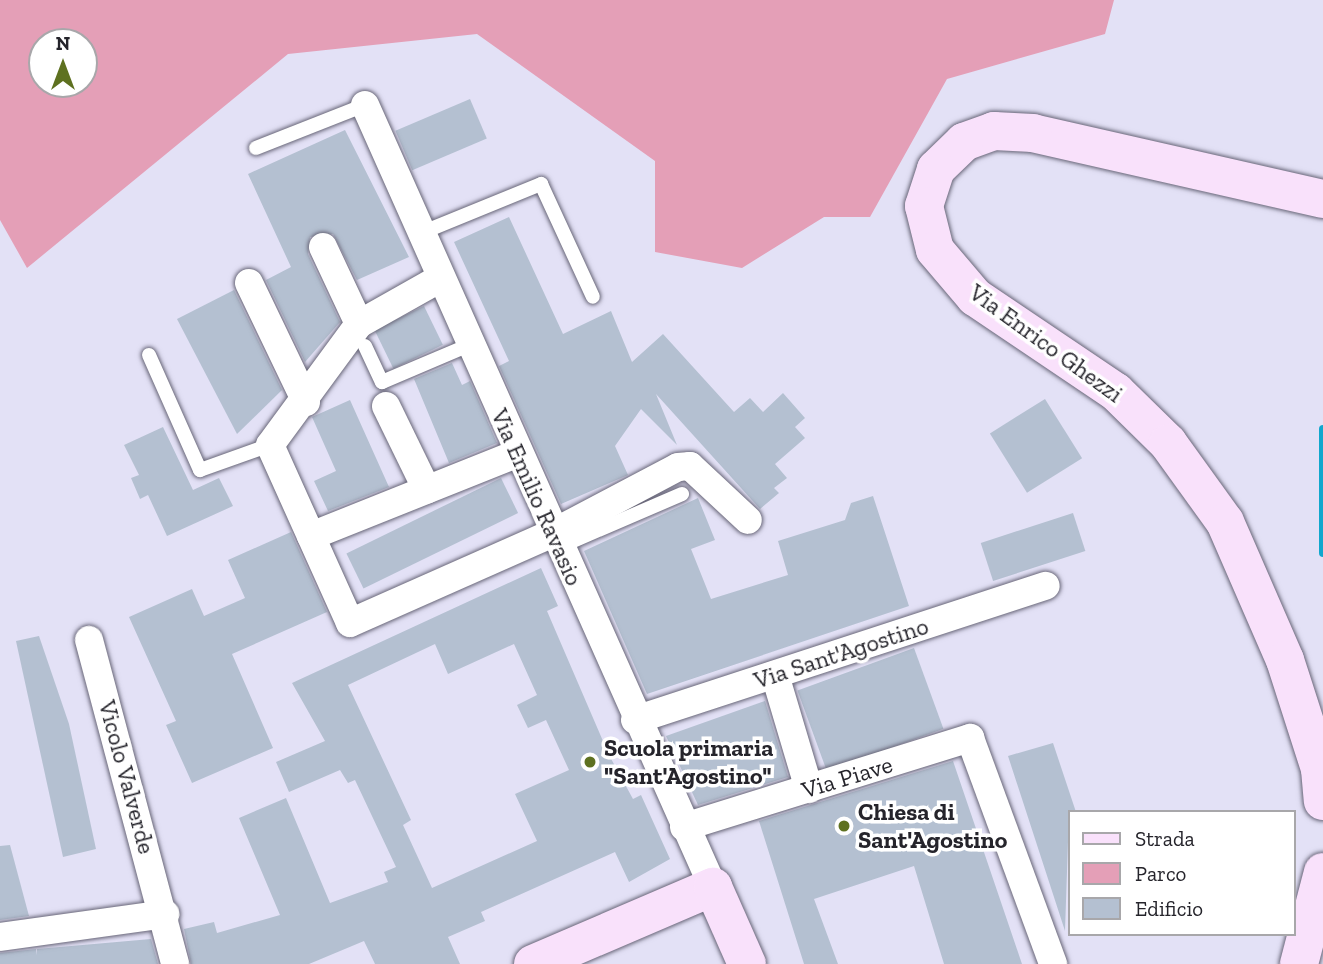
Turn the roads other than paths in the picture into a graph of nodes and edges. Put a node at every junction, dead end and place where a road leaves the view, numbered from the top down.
1 (365, 105) joint
2 (256, 148) dead end
3 (1323, 199) edge
4 (422, 233) junction
5 (323, 247) dead end
6 (439, 279) junction
7 (249, 283) dead end
8 (593, 297) dead end
9 (362, 335) junction
10 (469, 345) junction
11 (149, 355) dead end
12 (306, 402) junction
13 (387, 407) dead end
14 (270, 445) junction
15 (518, 453) junction
16 (427, 490) junction
17 (682, 494) dead end
18 (748, 520) dead end
19 (311, 536) junction
20 (556, 540) junction
21 (1046, 586) dead end
22 (89, 640) dead end
23 (775, 675) junction
24 (635, 720) junction
25 (809, 789) junction
26 (1323, 801) edge
27 (684, 827) junction
28 (1323, 872) edge
29 (713, 887) junction
30 (164, 914) junction
31 (0, 937) edge
32 (176, 964) edge
33 (533, 964) edge
34 (747, 964) edge
35 (1053, 964) edge
36 (1299, 964) edge

1 - 2 lane
1 - 4 street, Via Emilio Ravasio
3 - 26 street, Via Enrico Ghezzi
4 - 6 street, Via Emilio Ravasio
4 - 8 lane
5 - 9 street
6 - 9 street
6 - 10 street, Via Emilio Ravasio
7 - 12 street
9 - 10 lane
9 - 12 street
10 - 15 street, Via Emilio Ravasio
11 - 14 lane
12 - 14 street
13 - 16 street
14 - 19 street
15 - 16 street
15 - 20 street, Via Emilio Ravasio
16 - 19 street
17 - 20 lane
18 - 20 street
19 - 20 street
20 - 24 street, Via Emilio Ravasio
21 - 23 street, Via Sant'Agostino
22 - 30 street, Vicolo Valverde
23 - 24 street, Via Sant'Agostino
23 - 25 street
24 - 27 street, Via Emilio Ravasio
25 - 27 street, Via Piave
25 - 35 street, Via Piave
27 - 29 street, Via Emilio Ravasio
28 - 36 street
29 - 33 street
29 - 34 street
30 - 31 street
30 - 32 street, Vicolo Valverde

